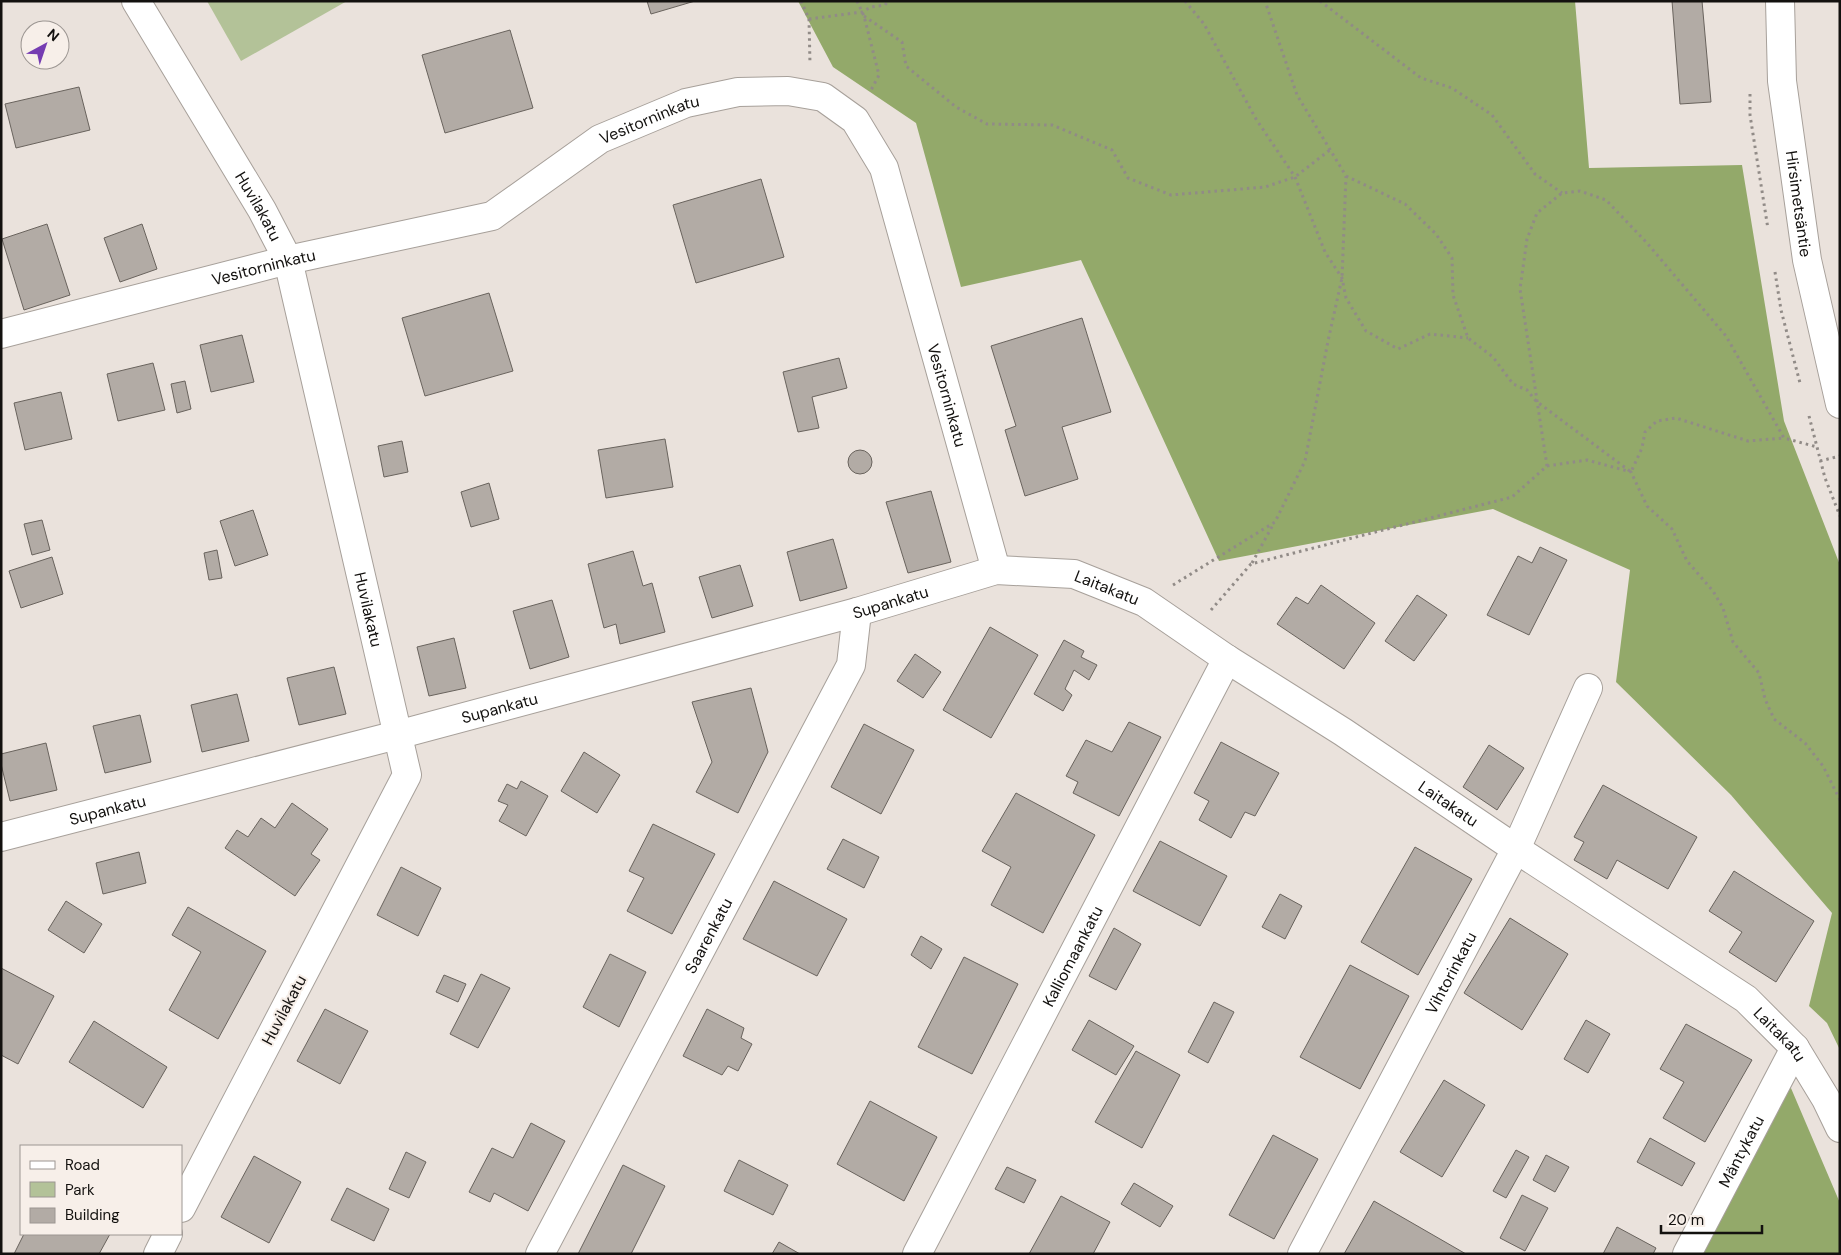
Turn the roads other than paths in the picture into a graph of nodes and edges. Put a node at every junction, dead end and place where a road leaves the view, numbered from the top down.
1 (136, 1) edge
2 (1780, 1) edge
3 (288, 260) junction
4 (1, 334) edge
5 (1840, 404) edge
6 (996, 570) junction
7 (857, 612) junction
8 (1228, 658) junction
9 (1588, 688) dead end
10 (397, 734) junction
11 (1, 837) edge
12 (1516, 849) junction
13 (1795, 1048) junction
14 (1840, 1128) edge
15 (182, 1206) edge
16 (168, 1235) edge
17 (158, 1254) edge
18 (540, 1254) edge
19 (917, 1254) edge
20 (1302, 1254) edge
21 (1687, 1254) edge

1 - 3 street, Huvilakatu
2 - 5 street, Hirsimetsäntie
3 - 4 street, Vesitorninkatu
3 - 6 street, Vesitorninkatu
3 - 10 street, Huvilakatu
6 - 7 street, Supankatu
6 - 8 street, Laitakatu
7 - 10 street, Supankatu
7 - 18 street, Saarenkatu
8 - 12 street, Laitakatu
8 - 19 street, Kalliomaankatu
9 - 12 street, Vihtorinkatu
10 - 11 street, Supankatu
10 - 15 street, Huvilakatu
12 - 13 street, Laitakatu
12 - 20 street, Vihtorinkatu
13 - 14 street, Laitakatu
13 - 21 street, Mäntykatu
16 - 17 street

